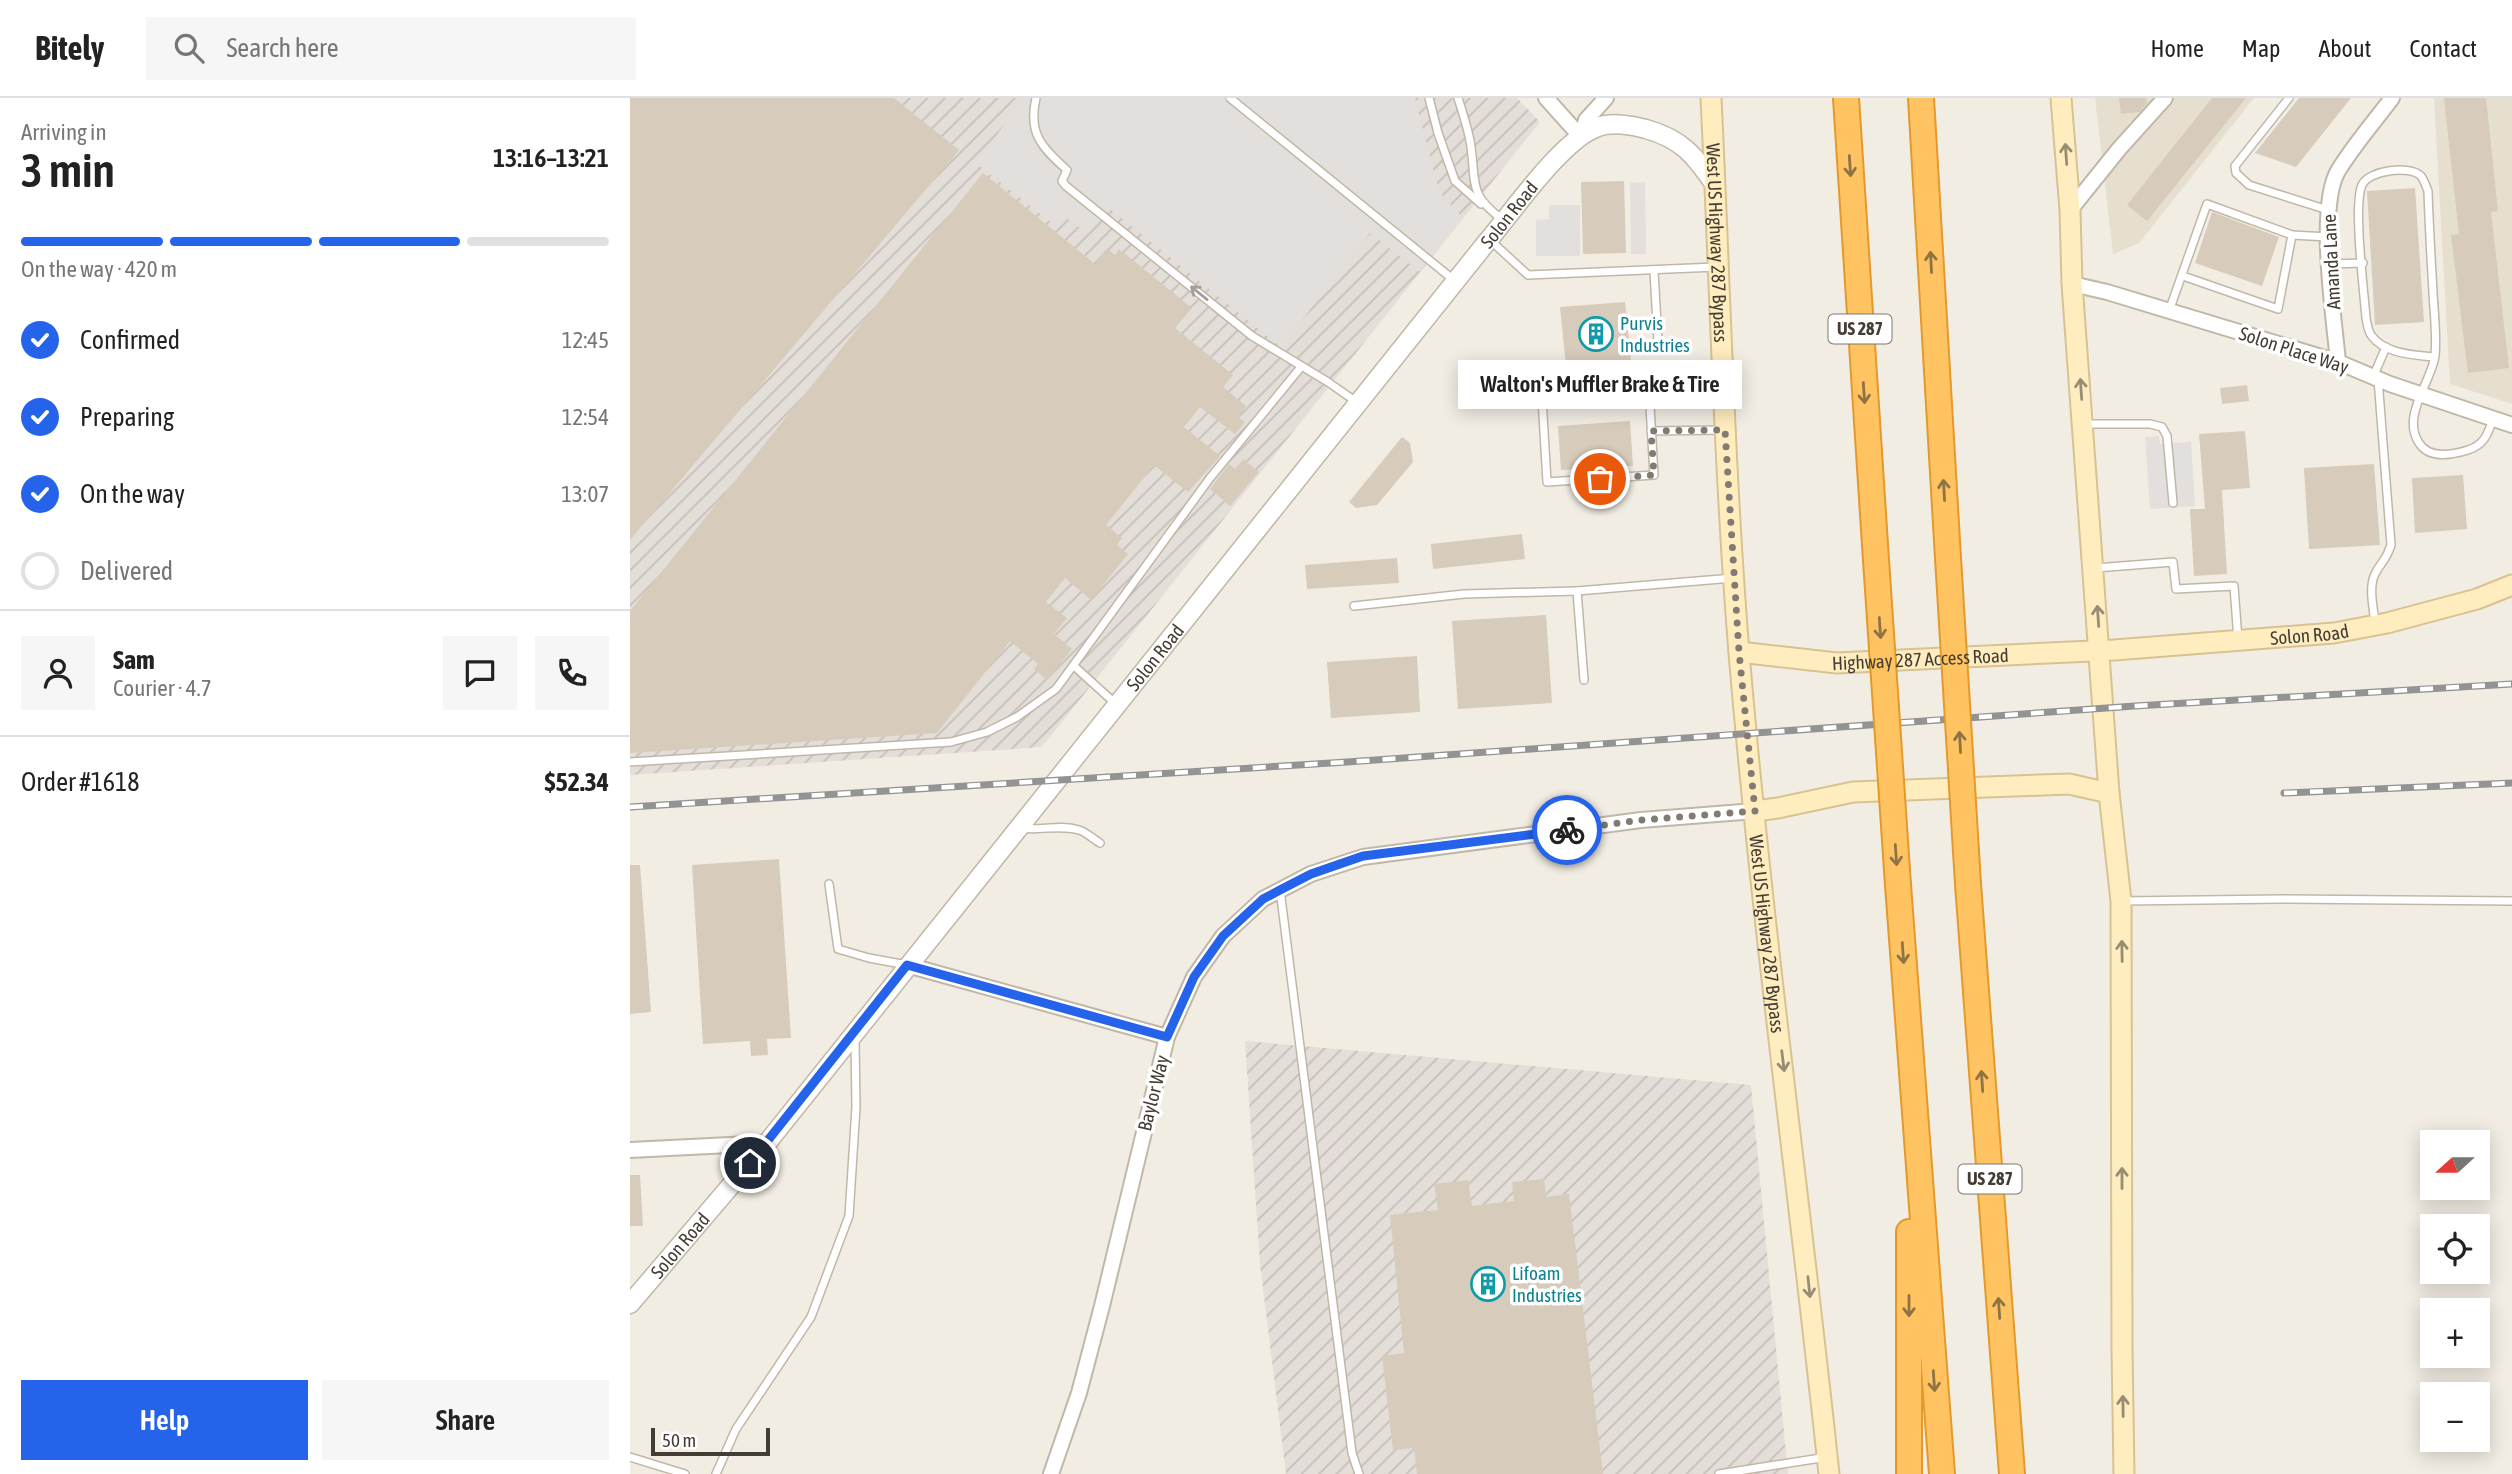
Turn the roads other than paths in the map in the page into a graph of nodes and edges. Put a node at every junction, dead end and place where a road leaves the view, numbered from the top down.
1 (1036, 98) edge
2 (1230, 98) edge
3 (1430, 98) edge
4 (1458, 98) edge
5 (1546, 98) edge
6 (1606, 98) edge
7 (1711, 98) edge
8 (1846, 98) edge
9 (1921, 98) edge
10 (2062, 98) edge
11 (2165, 98) edge
12 (2289, 98) edge
13 (2392, 98) edge
14 (1581, 137) junction
15 (1715, 185) junction
16 (1487, 208) junction
17 (2070, 210) junction
18 (2328, 210) junction
19 (1504, 221) junction
20 (2292, 235) junction
21 (2328, 237) junction
22 (1489, 240) junction
23 (2363, 262) junction
24 (2330, 264) junction
25 (1718, 267) junction
26 (1654, 271) junction
27 (2183, 276) junction
28 (1455, 281) junction
29 (2072, 284) junction
30 (2169, 311) junction
31 (1658, 341) dead end
32 (2386, 347) junction
33 (2434, 358) junction
34 (2338, 362) junction
35 (1301, 367) junction
36 (2376, 378) junction
37 (2422, 394) junction
38 (1358, 404) junction
39 (2493, 419) junction
40 (2083, 424) junction
41 (2512, 425) edge
42 (1725, 430) junction
43 (1651, 431) junction
44 (2173, 503) dead end
45 (2094, 568) junction
46 (1734, 578) junction
47 (2512, 585) edge
48 (1577, 591) junction
49 (1354, 606) dead end
50 (2375, 625) junction
51 (2238, 640) junction
52 (2100, 649) junction
53 (1739, 652) junction
54 (1074, 666) junction
55 (1584, 680) dead end
56 (1118, 705) junction
57 (630, 762) edge
58 (2109, 793) junction
59 (1755, 811) junction
60 (1019, 828) junction
61 (1100, 843) dead end
62 (829, 884) dead end
63 (1280, 890) junction
64 (2121, 901) junction
65 (2512, 901) edge
66 (907, 965) junction
67 (855, 1032) junction
68 (1167, 1037) junction
69 (767, 1143) junction
70 (630, 1150) edge
71 (1920, 1191) junction
72 (630, 1304) edge
73 (2003, 1360) junction
74 (630, 1457) edge
75 (1828, 1466) edge
76 (685, 1474) edge
77 (716, 1474) edge
78 (1051, 1474) edge
79 (1359, 1474) edge
80 (1719, 1474) edge
81 (1909, 1474) edge
82 (1942, 1474) edge
83 (2012, 1474) edge
84 (2019, 1474) edge
85 (2124, 1474) edge

35 -> 1 lane
2 - 28 lane
3 - 16 lane
4 - 16 lane
5 - 14 street
6 - 14 street
7 - 15 main road, West US Highway 287 Bypass
8 -> 71 highway, US 287, bridge
73 -> 9 highway, US 287, bridge
17 -> 10 main road
11 - 17 street
12 - 18 lane
13 - 18 street, Amanda Lane
14 - 15 street, Solon Road
14 - 19 street, Solon Road
15 - 25 main road, West US Highway 287 Bypass
16 - 19 lane
17 - 29 main road
18 - 21 street, Amanda Lane
19 - 22 street, Solon Road
20 - 21 lane
20 - 27 lane
20 - 27 lane
21 - 24 street, Amanda Lane
22 - 26 lane
22 - 28 street, Solon Road
23 - 24 lane
23 - 32 lane
23 - 33 lane
24 - 34 street, Amanda Lane
25 - 26 lane
25 - 42 main road, West US Highway 287 Bypass
26 - 31 lane
27 - 30 lane
28 - 38 street, Solon Road
29 - 30 street, Solon Place Way
40 -> 29 main road
30 - 34 street, Solon Place Way
32 - 33 lane
32 - 36 lane
33 - 37 lane
34 - 36 street, Solon Place Way
35 - 38 lane
35 - 54 lane
36 - 37 street, Solon Place Way
36 - 50 lane
37 - 39 street, Solon Place Way
37 - 39 lane
38 - 56 street, Solon Road
39 - 41 street, Solon Place Way
40 - 44 lane
40 - 45 main road
42 - 43 lane
42 - 46 main road, West US Highway 287 Bypass
43 - 43 lane
45 - 51 lane
52 -> 45 main road
46 - 48 lane
46 - 53 main road, West US Highway 287 Bypass
47 - 50 main road, Solon Road
48 - 49 lane
48 - 55 lane
50 - 51 main road, Solon Road
51 - 52 main road, Solon Road
52 - 53 main road, Highway 287 Access Road
52 - 58 main road
53 - 59 main road, West US Highway 287 Bypass
54 - 56 lane
54 - 57 lane
56 - 60 street, Solon Road
58 - 59 main road
58 - 64 main road
59 - 63 street, Baylor Way
59 -> 75 main road, West US Highway 287 Bypass
60 - 61 lane
60 - 66 street, Solon Road
62 - 66 lane
63 - 68 street, Baylor Way
63 - 79 lane
64 - 65 lane
85 -> 64 main road
66 - 67 street, Solon Road
66 - 68 street
67 - 69 street, Solon Road
67 - 77 lane
68 - 78 street, Baylor Way
69 - 70 street
69 - 72 street, Solon Road
71 -> 81 highway
71 -> 82 highway, US 287
73 - 83 highway, US 287
73 - 84 highway
74 - 76 lane
75 - 80 lane

